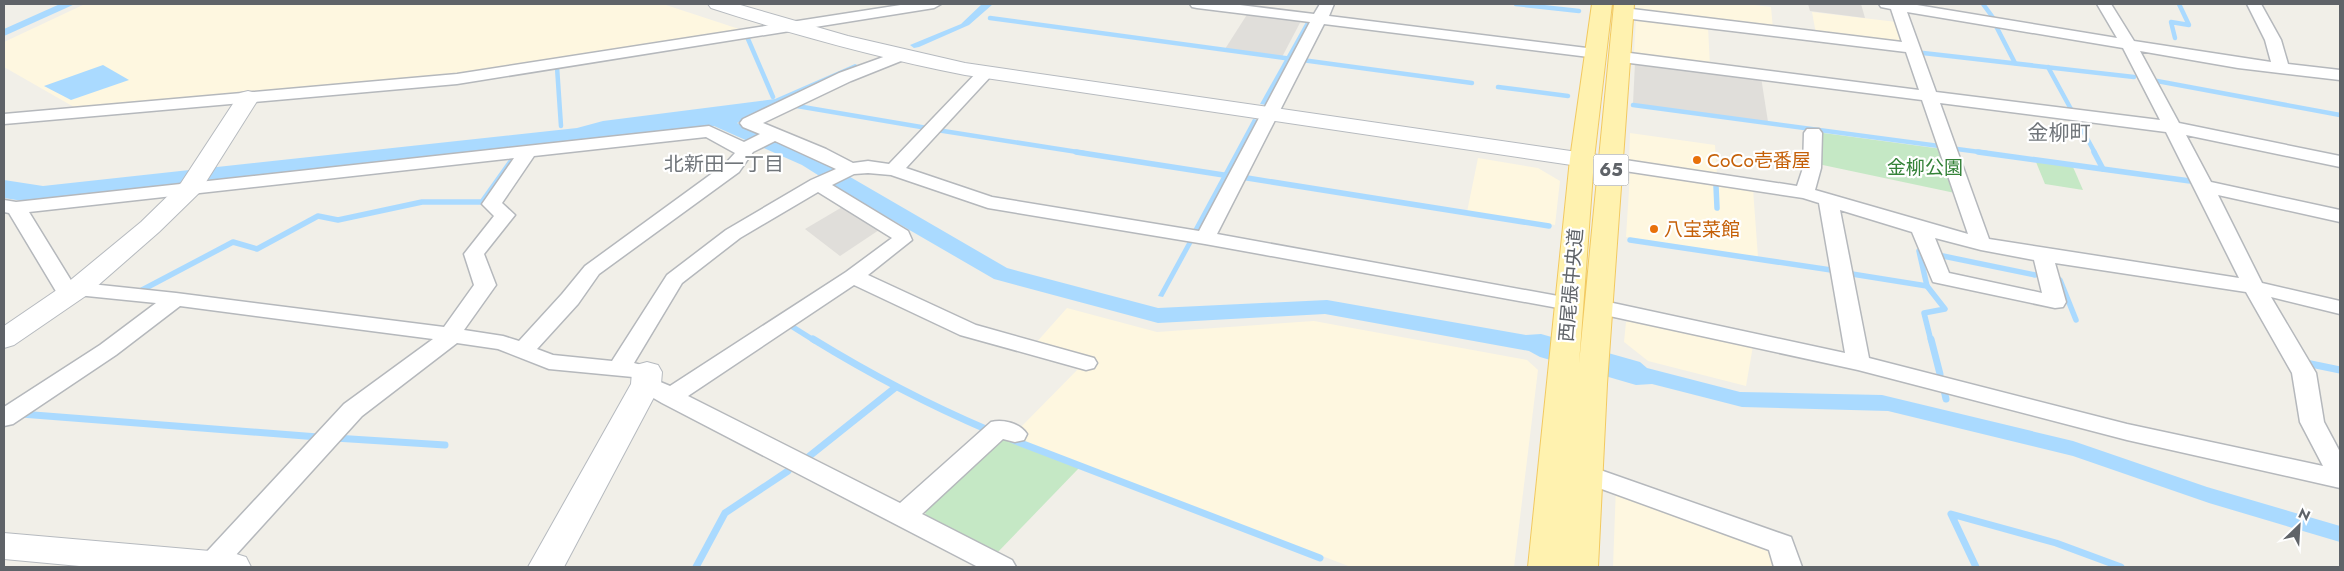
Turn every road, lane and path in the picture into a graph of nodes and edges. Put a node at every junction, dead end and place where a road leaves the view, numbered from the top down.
1 (718, 4) edge
2 (934, 4) edge
3 (1197, 4) edge
4 (1326, 4) edge
5 (1602, 4) edge
6 (1894, 4) edge
7 (2104, 4) edge
8 (2254, 4) edge
9 (1624, 8) edge
10 (1319, 19) junction
11 (790, 28) junction
12 (2129, 46) junction
13 (1913, 48) junction
14 (1597, 53) junction
15 (900, 56) junction
16 (1622, 57) junction
17 (2281, 68) junction
18 (986, 72) junction
19 (2340, 75) edge
20 (1930, 97) junction
21 (248, 98) junction
22 (1269, 113) junction
23 (4, 119) edge
24 (2172, 127) junction
25 (1813, 133) dead end
26 (775, 134) junction
27 (744, 149) junction
28 (528, 151) junction
29 (1582, 159) junction
30 (2340, 161) edge
31 (1612, 164) junction
32 (847, 170) junction
33 (894, 170) junction
34 (820, 182) junction
35 (2204, 186) junction
36 (190, 187) junction
37 (1805, 193) junction
38 (1828, 200) junction
39 (10, 207) edge
40 (2340, 216) edge
41 (1922, 228) junction
42 (1205, 238) junction
43 (1981, 244) junction
44 (2043, 256) junction
45 (853, 276) junction
46 (2254, 287) junction
47 (77, 290) junction
48 (176, 299) junction
49 (1599, 307) junction
50 (2340, 308) edge
51 (1568, 316) junction
52 (451, 335) junction
53 (4, 339) edge
54 (522, 351) junction
55 (1086, 363) dead end
56 (1858, 364) junction
57 (646, 380) junction
58 (1577, 380) junction
59 (4, 418) edge
60 (1015, 434) dead end
61 (1586, 474) junction
62 (2340, 477) edge
63 (903, 516) junction
64 (4, 546) edge
65 (221, 566) edge
66 (546, 567) edge
67 (1002, 567) edge
68 (1546, 567) edge
69 (1580, 567) edge
70 (1788, 567) edge

1 - 11 street
2 - 11 street
3 - 10 street
4 - 10 street
5 - 14 main road, 西尾張中央道 / 65
6 - 12 street
6 - 13 street
7 - 12 street
8 - 17 street
9 - 13 street
9 - 16 main road, 西尾張中央道 / 65
10 - 14 street
10 - 22 street
11 - 15 street
11 - 21 street
12 - 17 street
12 - 24 street
13 - 20 street
14 - 29 main road, 西尾張中央道 / 65
15 - 18 street
15 - 26 street
16 - 20 street
16 - 31 main road, 西尾張中央道 / 65
17 - 19 street
18 - 22 street
18 - 33 street
20 - 24 street
20 - 43 street
21 - 23 street
21 - 36 street
22 - 29 street
22 - 42 street
24 - 30 street
24 - 35 street
25 - 37 street
26 - 27 street
26 - 32 street
27 - 28 street
27 - 54 street
28 - 36 street
28 - 52 street
29 - 31 street
29 - 51 main road, 西尾張中央道 / 65
31 - 37 street
31 - 49 main road, 西尾張中央道 / 65
32 - 33 street
32 - 34 street
33 - 42 street
34 - 45 street
34 - 57 street
35 - 40 street
35 - 46 street
36 - 39 street
36 - 47 street
37 - 38 street
38 - 41 street
38 - 56 street
39 - 47 street
41 - 43 street
41 - 44 street
42 - 51 street
43 - 44 street
44 - 46 street
45 - 55 street
45 - 57 street
46 - 50 street
46 - 62 street
47 - 48 street
47 - 53 street
48 - 52 street
48 - 59 street
49 - 56 street
49 - 58 main road, 西尾張中央道 / 65
51 - 58 main road, 西尾張中央道 / 65
52 - 54 street
52 - 65 street
54 - 57 street
56 - 62 street
57 - 63 street
57 - 66 street
58 - 61 main road, 西尾張中央道 / 65
58 - 68 main road, 西尾張中央道 / 65
60 - 63 street
61 - 69 main road, 西尾張中央道 / 65
61 - 70 street
63 - 67 street
64 - 65 street

